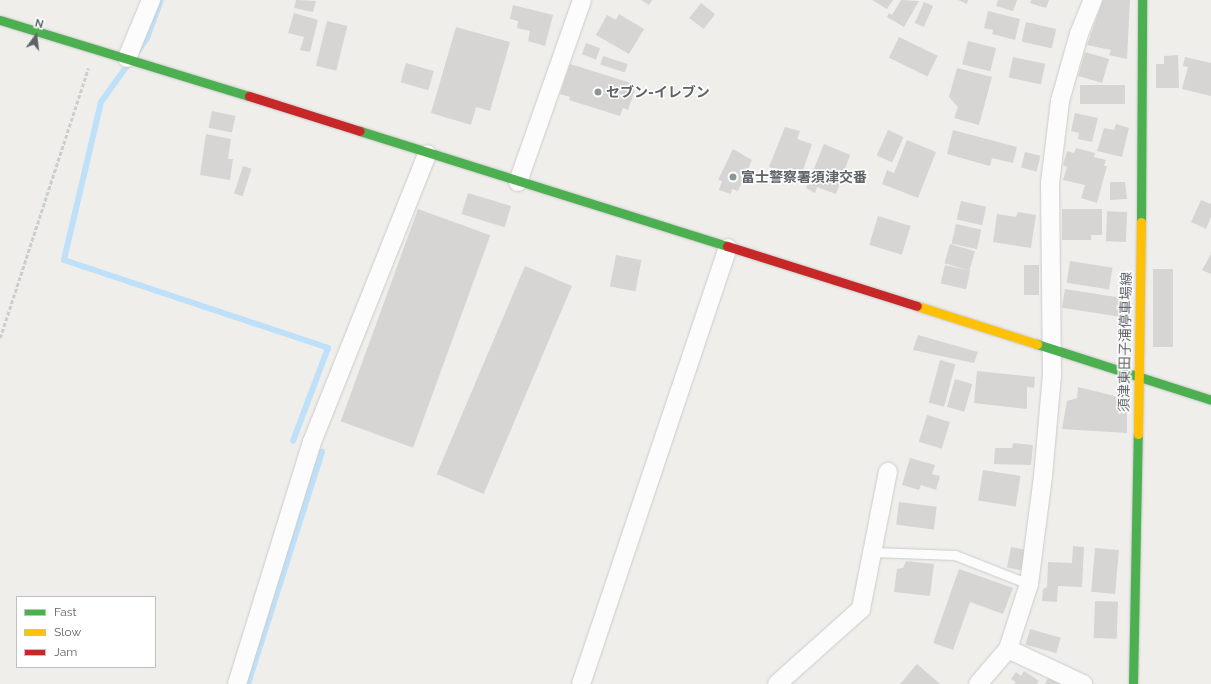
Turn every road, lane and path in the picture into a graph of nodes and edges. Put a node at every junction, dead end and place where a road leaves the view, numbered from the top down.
1 (151, 0) edge
2 (582, 0) edge
3 (1093, 0) edge
4 (1142, 0) edge
5 (0, 20) edge
6 (94, 50) junction
7 (127, 58) junction
8 (427, 154) junction
9 (518, 182) junction
10 (728, 248) junction
11 (0, 338) edge
12 (1050, 348) junction
13 (1138, 378) junction
14 (1211, 400) edge
15 (888, 472) dead end
16 (873, 552) junction
17 (1029, 584) junction
18 (1008, 649) junction
19 (237, 684) edge
20 (581, 684) edge
21 (777, 684) edge
22 (978, 684) edge
23 (1083, 684) edge
24 (1133, 684) edge

1 - 7 street
2 - 9 street
3 - 12 street
4 - 13 street, 須津東田子浦停車場線
5 - 6 street
6 - 7 street
6 - 11 path
7 - 8 street
8 - 9 street
8 - 19 street
9 - 10 street
10 - 12 street
10 - 20 street
12 - 13 street
12 - 17 street
13 - 14 street
13 - 24 street, 須津東田子浦停車場線
15 - 16 street
16 - 17 lane
16 - 21 street
17 - 18 street
18 - 22 street
18 - 23 street

